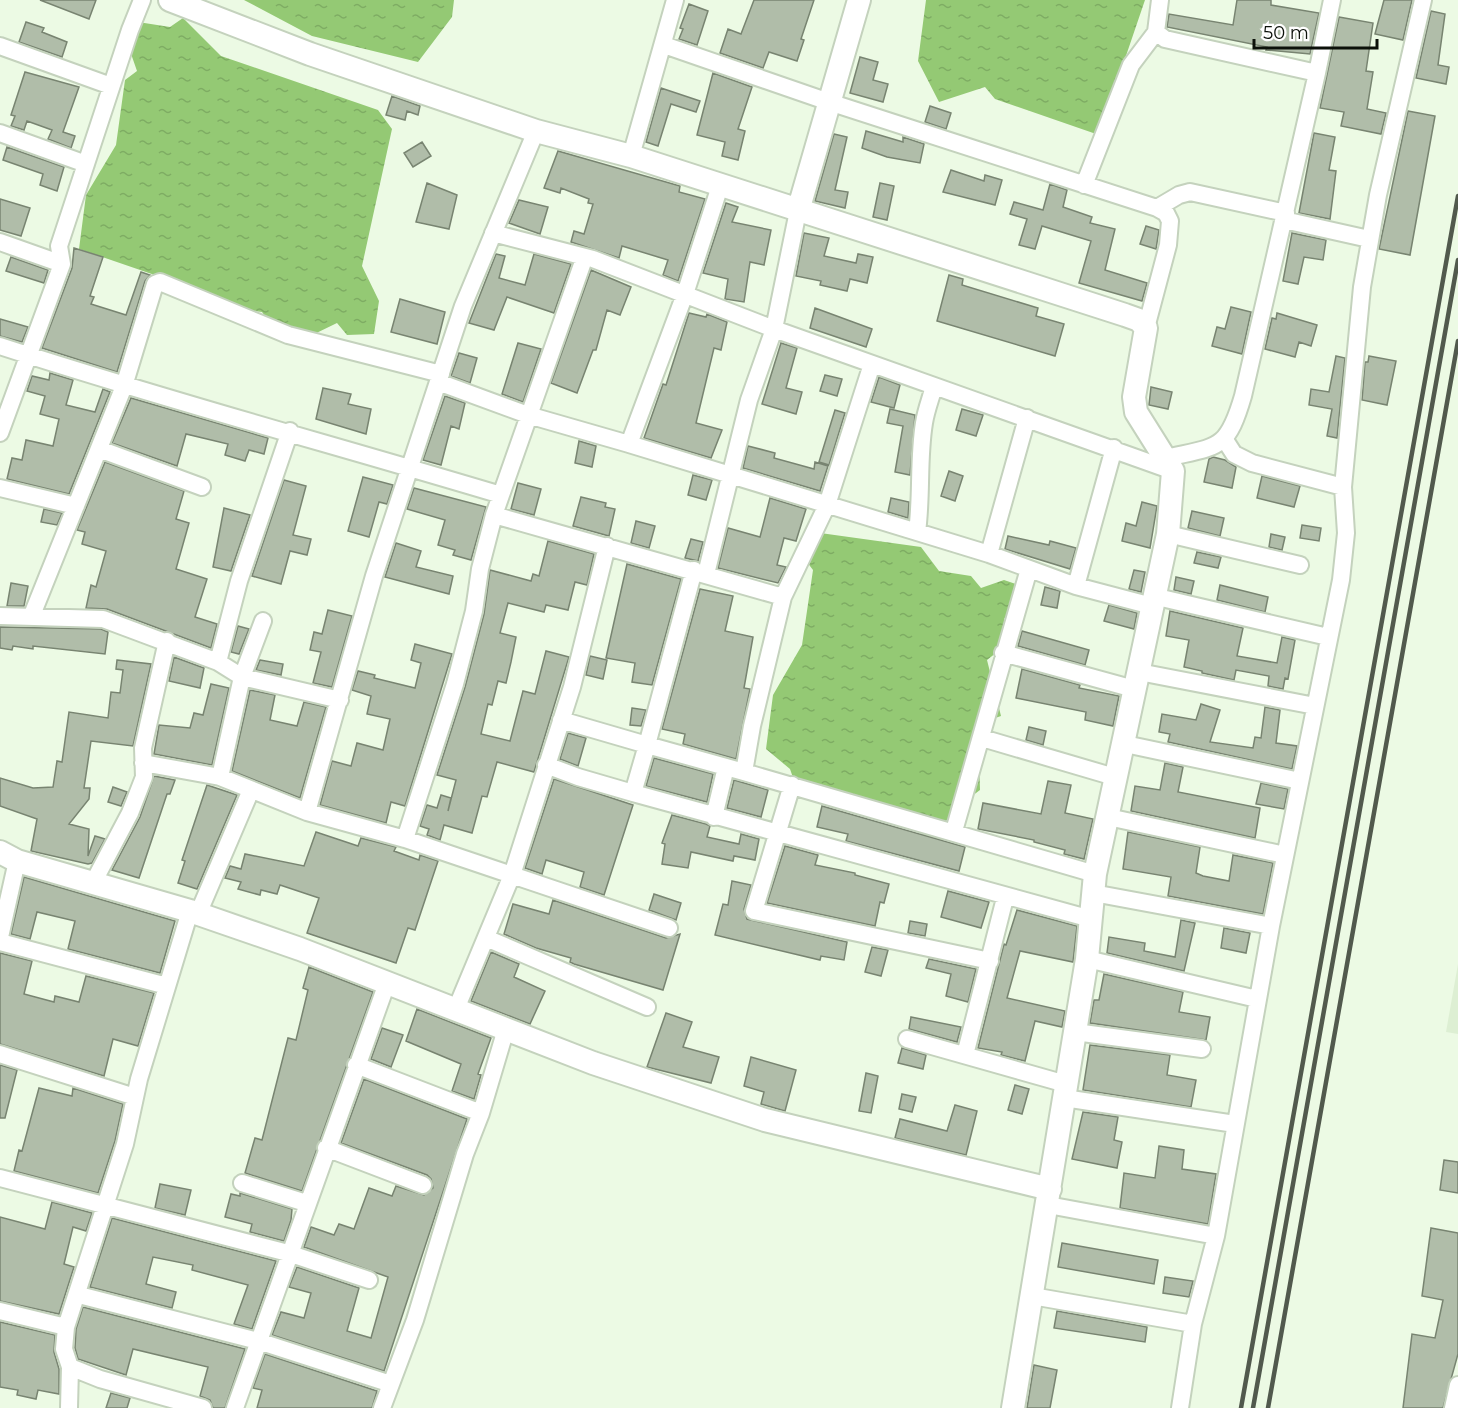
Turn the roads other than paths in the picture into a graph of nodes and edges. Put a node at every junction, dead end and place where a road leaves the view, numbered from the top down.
1 (142, 0) edge
2 (170, 0) edge
3 (675, 0) edge
4 (859, 0) edge
5 (1160, 0) edge
6 (1332, 0) edge
7 (1423, 0) edge
8 (1156, 32) junction
9 (664, 45) junction
10 (0, 46) edge
11 (1317, 73) junction
12 (111, 86) junction
13 (829, 102) junction
14 (536, 131) junction
15 (0, 133) edge
16 (631, 156) junction
17 (86, 164) junction
18 (1084, 185) junction
19 (720, 186) junction
20 (1158, 208) junction
21 (798, 211) junction
22 (1285, 216) junction
23 (493, 233) junction
24 (1369, 239) junction
25 (0, 242) edge
26 (584, 259) junction
27 (62, 264) junction
28 (685, 294) junction
29 (1146, 328) junction
30 (774, 329) junction
31 (0, 346) edge
32 (29, 355) junction
33 (872, 364) junction
34 (440, 378) junction
35 (124, 386) junction
36 (934, 386) junction
37 (528, 415) junction
38 (1027, 418) junction
39 (290, 431) junction
40 (0, 433) edge
41 (1225, 440) junction
42 (629, 444) junction
43 (1114, 448) junction
44 (99, 449) junction
45 (1170, 464) junction
46 (409, 468) junction
47 (729, 476) junction
48 (202, 487) dead end
49 (1343, 487) junction
50 (0, 488) edge
51 (501, 495) junction
52 (827, 505) junction
53 (76, 506) junction
54 (494, 515) junction
55 (917, 532) junction
56 (1168, 534) junction
57 (607, 546) junction
58 (989, 554) junction
59 (1300, 566) dead end
60 (1029, 569) junction
61 (700, 572) junction
62 (1076, 586) junction
63 (783, 597) junction
64 (1153, 601) junction
65 (32, 615) junction
66 (0, 616) edge
67 (263, 621) dead end
68 (1328, 637) junction
69 (167, 641) junction
70 (1003, 653) junction
71 (218, 662) junction
72 (242, 677) junction
73 (1136, 681) junction
74 (339, 700) junction
75 (1315, 706) junction
76 (561, 720) junction
77 (982, 738) junction
78 (1125, 744) junction
79 (647, 745) junction
80 (143, 763) junction
81 (546, 765) junction
82 (726, 767) junction
83 (744, 772) junction
84 (220, 777) junction
85 (1118, 778) junction
86 (1300, 781) junction
87 (792, 785) junction
88 (251, 790) junction
89 (633, 793) junction
90 (307, 812) junction
91 (714, 817) junction
92 (1108, 817) junction
93 (954, 831) junction
94 (777, 834) junction
95 (405, 839) junction
96 (1285, 855) junction
97 (9, 857) edge
98 (512, 875) junction
99 (93, 883) junction
100 (1094, 883) junction
101 (1005, 898) junction
102 (194, 913) junction
103 (1091, 920) junction
104 (1271, 926) junction
105 (669, 928) dead end
106 (0, 937) edge
107 (486, 938) junction
108 (0, 942) edge
109 (1087, 959) junction
110 (990, 961) junction
111 (387, 983) junction
112 (167, 986) junction
113 (1257, 999) junction
114 (647, 1007) dead end
115 (456, 1009) junction
116 (506, 1029) junction
117 (1075, 1032) junction
118 (907, 1039) dead end
119 (1202, 1049) dead end
120 (0, 1054) edge
121 (965, 1055) junction
122 (356, 1065) junction
123 (1065, 1091) junction
124 (135, 1097) junction
125 (481, 1113) junction
126 (1235, 1124) junction
127 (326, 1148) junction
128 (0, 1178) edge
129 (242, 1183) dead end
130 (423, 1185) dead end
131 (1049, 1197) junction
132 (306, 1203) junction
133 (105, 1206) junction
134 (1216, 1236) junction
135 (288, 1253) junction
136 (369, 1280) dead end
137 (79, 1295) junction
138 (1032, 1296) junction
139 (0, 1311) edge
140 (1193, 1324) junction
141 (66, 1327) junction
142 (258, 1341) junction
143 (70, 1367) junction
144 (391, 1384) junction
145 (1458, 1385) edge
146 (69, 1408) edge
147 (203, 1408) edge
148 (235, 1408) edge
149 (382, 1408) edge
150 (1014, 1408) edge
151 (1180, 1408) edge
152 (1453, 1408) edge

1 - 12 street
2 - 14 street
3 - 9 street
4 - 13 street
5 - 8 street
6 - 11 street
7 - 24 street
8 - 11 street
8 - 18 street
9 - 13 street
9 - 16 street
10 - 12 street
11 - 22 street
12 - 17 street
13 - 18 street
13 - 21 street
14 - 16 street
14 - 23 street
15 - 17 street
16 - 19 street
17 - 27 street
18 - 20 street
19 - 21 street
19 - 28 street
20 - 22 street
20 - 29 street
21 - 29 street
21 - 30 street
22 - 24 street
22 - 41 street
23 - 26 street
23 - 34 street
24 - 49 street
25 - 27 street
26 - 28 street
26 - 37 street
27 - 32 street
28 - 30 street
28 - 42 street
29 - 45 street
30 - 33 street
30 - 47 street
31 - 32 street
32 - 35 street
32 - 40 street
33 - 36 street
33 - 52 street
34 - 35 street
34 - 37 street
34 - 46 street
35 - 39 street
35 - 44 street
36 - 38 street
36 - 55 street
37 - 42 street
37 - 51 street
38 - 43 street
38 - 58 street
39 - 46 street
39 - 71 street
41 - 45 street
41 - 49 street
42 - 47 street
43 - 45 street
43 - 62 street
44 - 48 street
44 - 53 street
45 - 56 street
46 - 51 street
46 - 74 street
47 - 52 street
47 - 61 street
49 - 68 street
50 - 53 street
51 - 54 street
52 - 55 street
52 - 63 street
53 - 65 street
54 - 57 street
54 - 95 street
55 - 58 street
56 - 59 street
56 - 64 street
57 - 61 street
57 - 76 street
58 - 60 street
60 - 62 street
60 - 70 street
61 - 63 street
61 - 79 street
62 - 64 street
63 - 83 street
64 - 68 street
64 - 73 street
65 - 66 street
65 - 69 street
67 - 72 street
68 - 75 street
69 - 71 street
69 - 80 street
70 - 73 street
70 - 77 street
71 - 72 street
72 - 74 street
72 - 84 street
73 - 75 street
73 - 78 street
74 - 90 street
75 - 86 street
76 - 79 street
76 - 81 street
77 - 85 street
77 - 93 street
78 - 85 street
78 - 86 street
79 - 82 street
79 - 89 street
80 - 84 street
80 - 99 street
81 - 89 street
81 - 98 street
82 - 83 street
82 - 91 street
83 - 87 street
84 - 88 street
85 - 92 street
86 - 96 street
87 - 93 street
87 - 94 street
88 - 90 street
88 - 102 street
89 - 91 street
90 - 95 street
91 - 94 street
92 - 96 street
92 - 100 street
93 - 100 street
94 - 101 street
94 - 110 street
95 - 98 street
96 - 104 street
97 - 99 street
97 - 106 street
98 - 105 street
98 - 107 street
99 - 102 street
100 - 103 street
100 - 104 street
101 - 103 street
101 - 110 street
102 - 111 street
102 - 112 street
103 - 109 street
104 - 113 street
107 - 114 street
107 - 115 street
108 - 112 street
109 - 113 street
109 - 117 street
110 - 121 street
111 - 115 street
111 - 122 street
112 - 124 street
113 - 126 street
115 - 116 street
116 - 125 street
116 - 131 street
117 - 119 street
117 - 123 street
118 - 121 street
120 - 124 street
121 - 123 street
122 - 125 street
122 - 127 street
123 - 126 street
123 - 131 street
124 - 133 street
125 - 144 street
126 - 134 street
127 - 130 street
127 - 132 street
128 - 133 street
129 - 132 street
131 - 134 street
131 - 138 street
132 - 135 street
133 - 135 street
133 - 137 street
134 - 140 street
135 - 136 street
135 - 142 street
137 - 141 street
137 - 142 street
138 - 140 street
138 - 150 street
139 - 141 street
140 - 151 street
141 - 143 street
142 - 144 street
142 - 148 street
143 - 146 street
143 - 147 street
144 - 149 street
145 - 152 street

